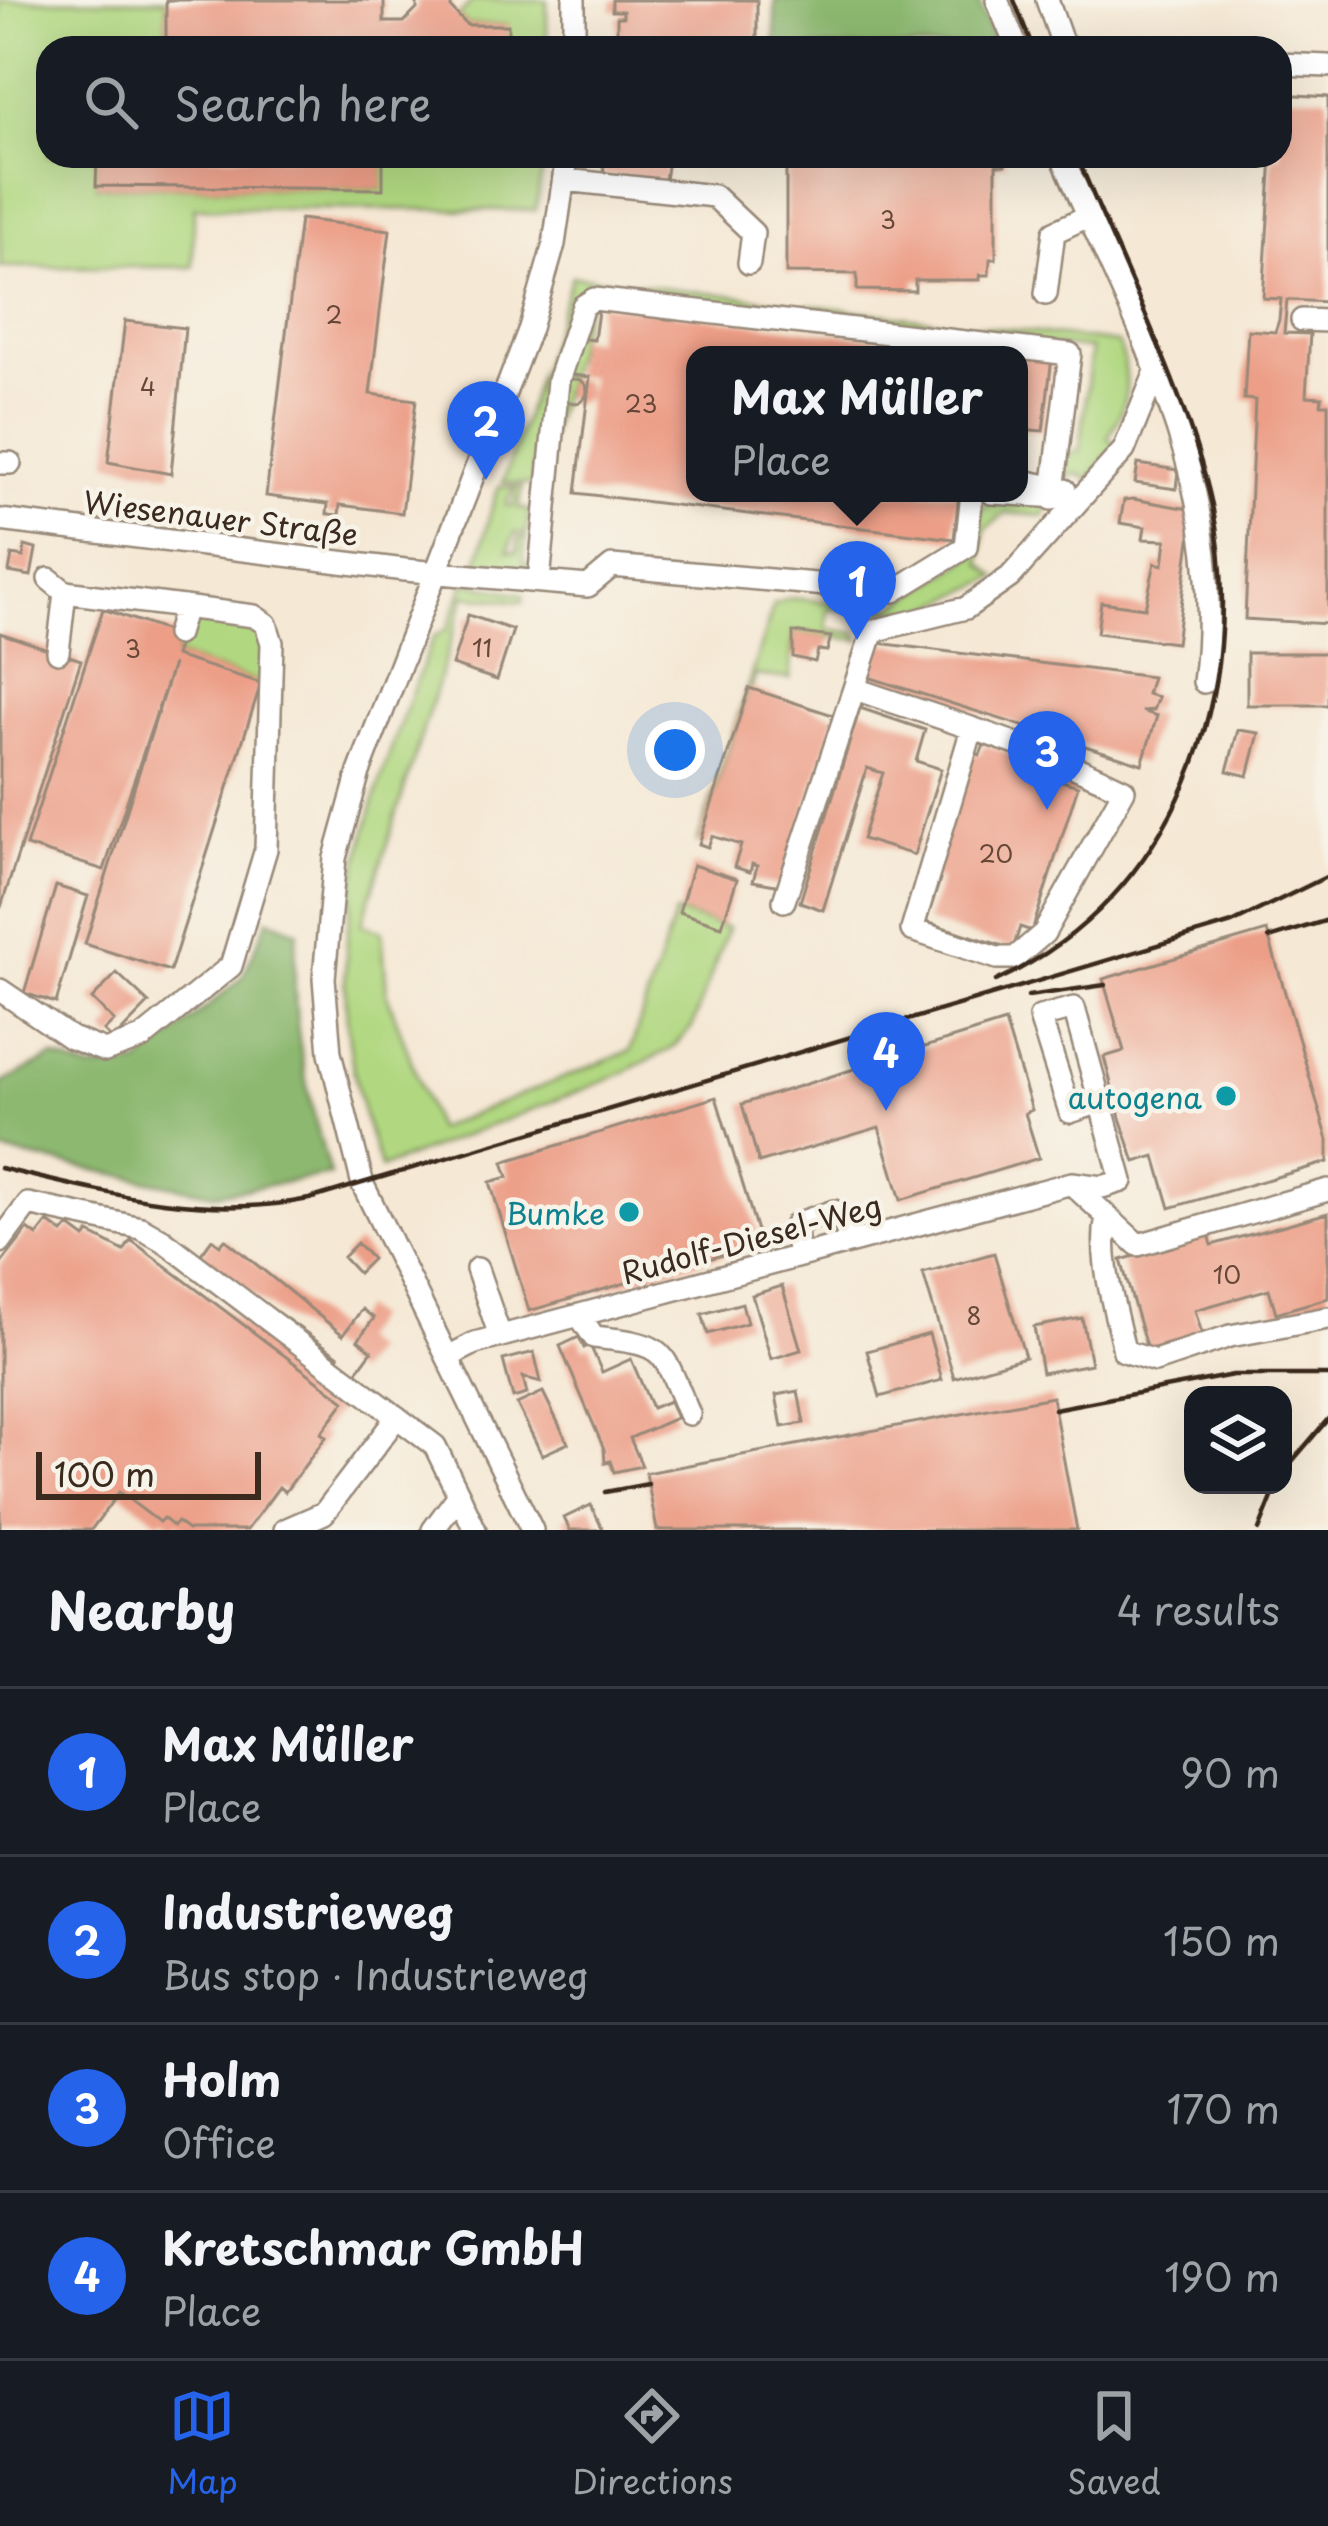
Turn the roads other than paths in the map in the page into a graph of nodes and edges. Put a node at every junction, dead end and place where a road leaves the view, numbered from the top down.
1 (574, 0) edge
2 (997, 0) edge
3 (1047, 0) edge
4 (574, 36) edge
5 (1012, 36) edge
6 (1060, 36) edge
7 (1292, 64) edge
8 (1328, 66) edge
9 (566, 168) edge
10 (1068, 168) edge
11 (565, 180) junction
12 (1088, 216) junction
13 (749, 262) dead end
14 (1046, 294) dead end
15 (1302, 320) dead end
16 (1328, 321) edge
17 (1001, 346) edge
18 (1028, 349) edge
19 (1155, 374) junction
20 (1028, 483) edge
21 (1028, 493) edge
22 (1066, 494) junction
23 (971, 502) edge
24 (0, 520) edge
25 (435, 572) junction
26 (539, 581) junction
27 (185, 607) junction
28 (177, 634) dead end
29 (58, 652) dead end
30 (1204, 682) dead end
31 (855, 689) junction
32 (972, 729) junction
33 (784, 901) dead end
34 (0, 990) edge
35 (1100, 1102) dead end
36 (1072, 1183) junction
37 (1328, 1190) edge
38 (1107, 1216) junction
39 (0, 1242) edge
40 (850, 1242) junction
41 (798, 1256) junction
42 (477, 1269) dead end
43 (579, 1315) junction
44 (1328, 1318) edge
45 (500, 1336) junction
46 (448, 1357) junction
47 (689, 1414) dead end
48 (397, 1417) junction
49 (460, 1487) junction
50 (285, 1530) edge
51 (433, 1530) edge
52 (475, 1530) edge
53 (532, 1530) edge

1 - 4 street
2 - 5 street
3 - 6 street
7 - 8 street
9 - 11 street
10 - 12 street
11 - 13 street
11 - 25 street
12 - 14 street
12 - 19 street
15 - 16 street
17 - 26 street
18 - 22 street
19 - 22 street
19 - 30 street
20 - 22 street
21 - 22 street
22 - 31 street
23 - 26 street, Wiesenauer Straße
24 - 25 street, Wiesenauer Straße
25 - 26 street, Wiesenauer Straße
25 - 46 street
27 - 28 street
27 - 29 street
27 - 34 street
31 - 32 street
31 - 33 street
32 - 32 street
35 - 36 street, Rudolf-Diesel-Weg
36 - 38 street
36 - 40 street, Rudolf-Diesel-Weg
37 - 38 street
38 - 44 street
39 - 48 street
40 - 41 street, Rudolf-Diesel-Weg
40 - 41 street
41 - 43 street, Rudolf-Diesel-Weg
42 - 45 street
43 - 45 street, Rudolf-Diesel-Weg
43 - 47 street
45 - 46 street, Rudolf-Diesel-Weg
46 - 53 street
48 - 49 street
48 - 50 street
49 - 51 street
49 - 52 street

